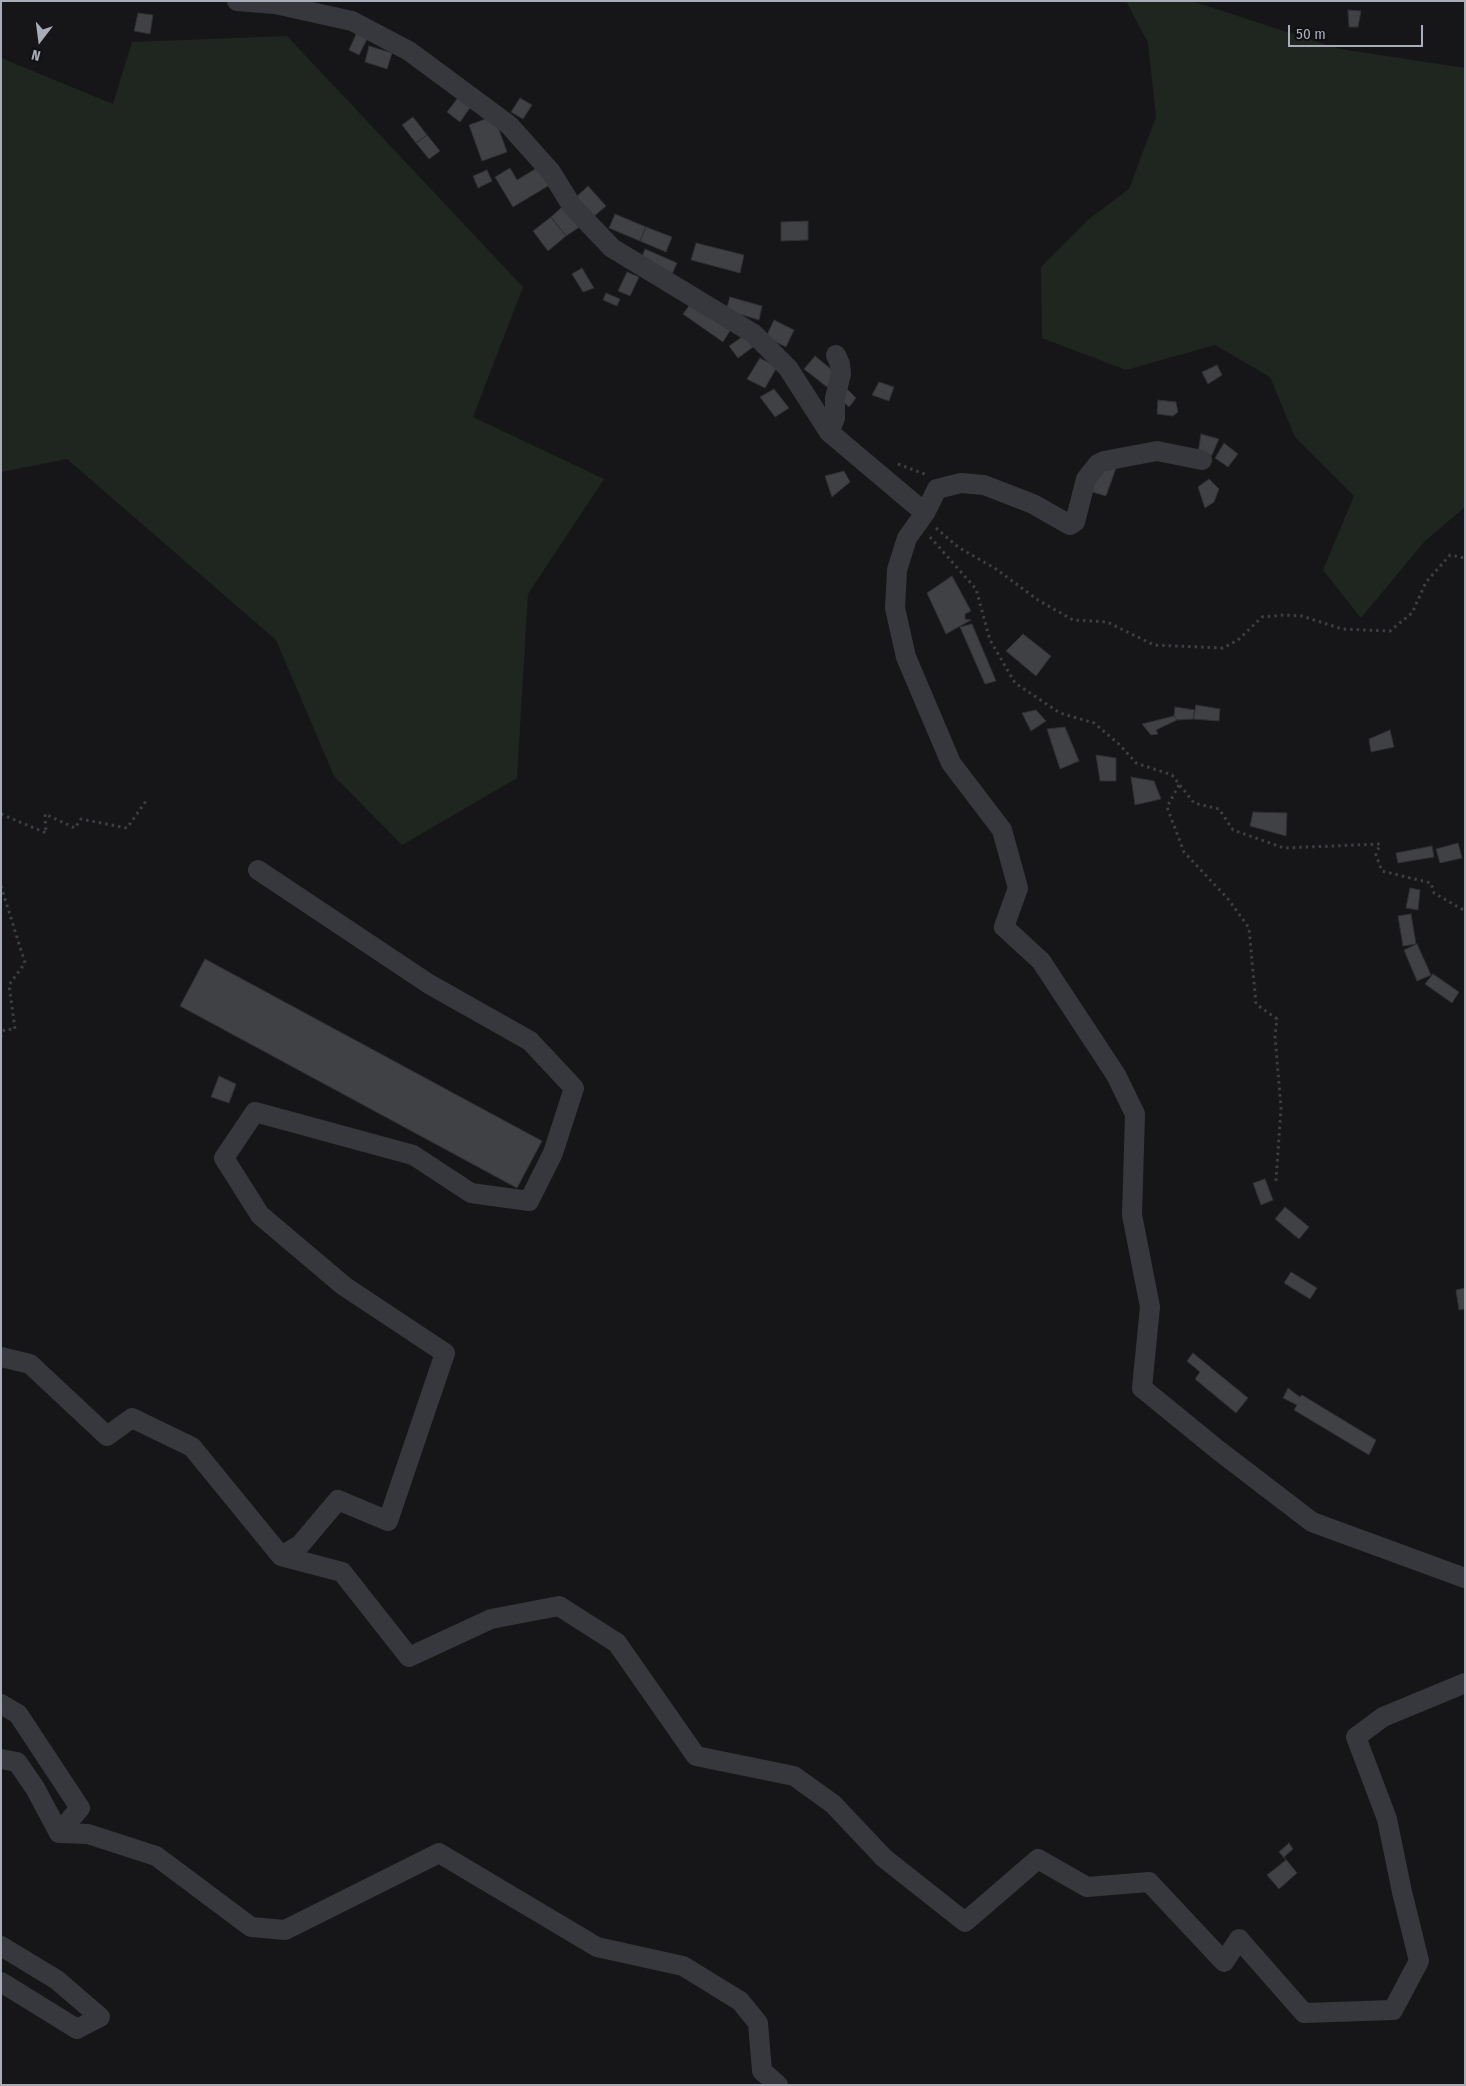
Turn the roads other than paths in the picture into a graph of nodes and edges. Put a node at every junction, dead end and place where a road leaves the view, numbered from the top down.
1 (236, 1) edge
2 (836, 355) dead end
3 (829, 432) junction
4 (1202, 460) dead end
5 (921, 518) junction
6 (258, 870) dead end
7 (1, 1357) edge
8 (281, 1556) junction
9 (1465, 1578) edge
10 (1465, 1683) edge
11 (1, 1704) edge
12 (1, 1759) edge
13 (59, 1833) junction
14 (1, 1946) edge
15 (1, 1982) edge
16 (778, 2085) edge

1 - 3 street
2 - 3 street
3 - 5 street
4 - 5 street
5 - 9 street
6 - 8 street
7 - 8 street
8 - 10 street
11 - 13 street
12 - 13 street
13 - 16 street
14 - 15 street

